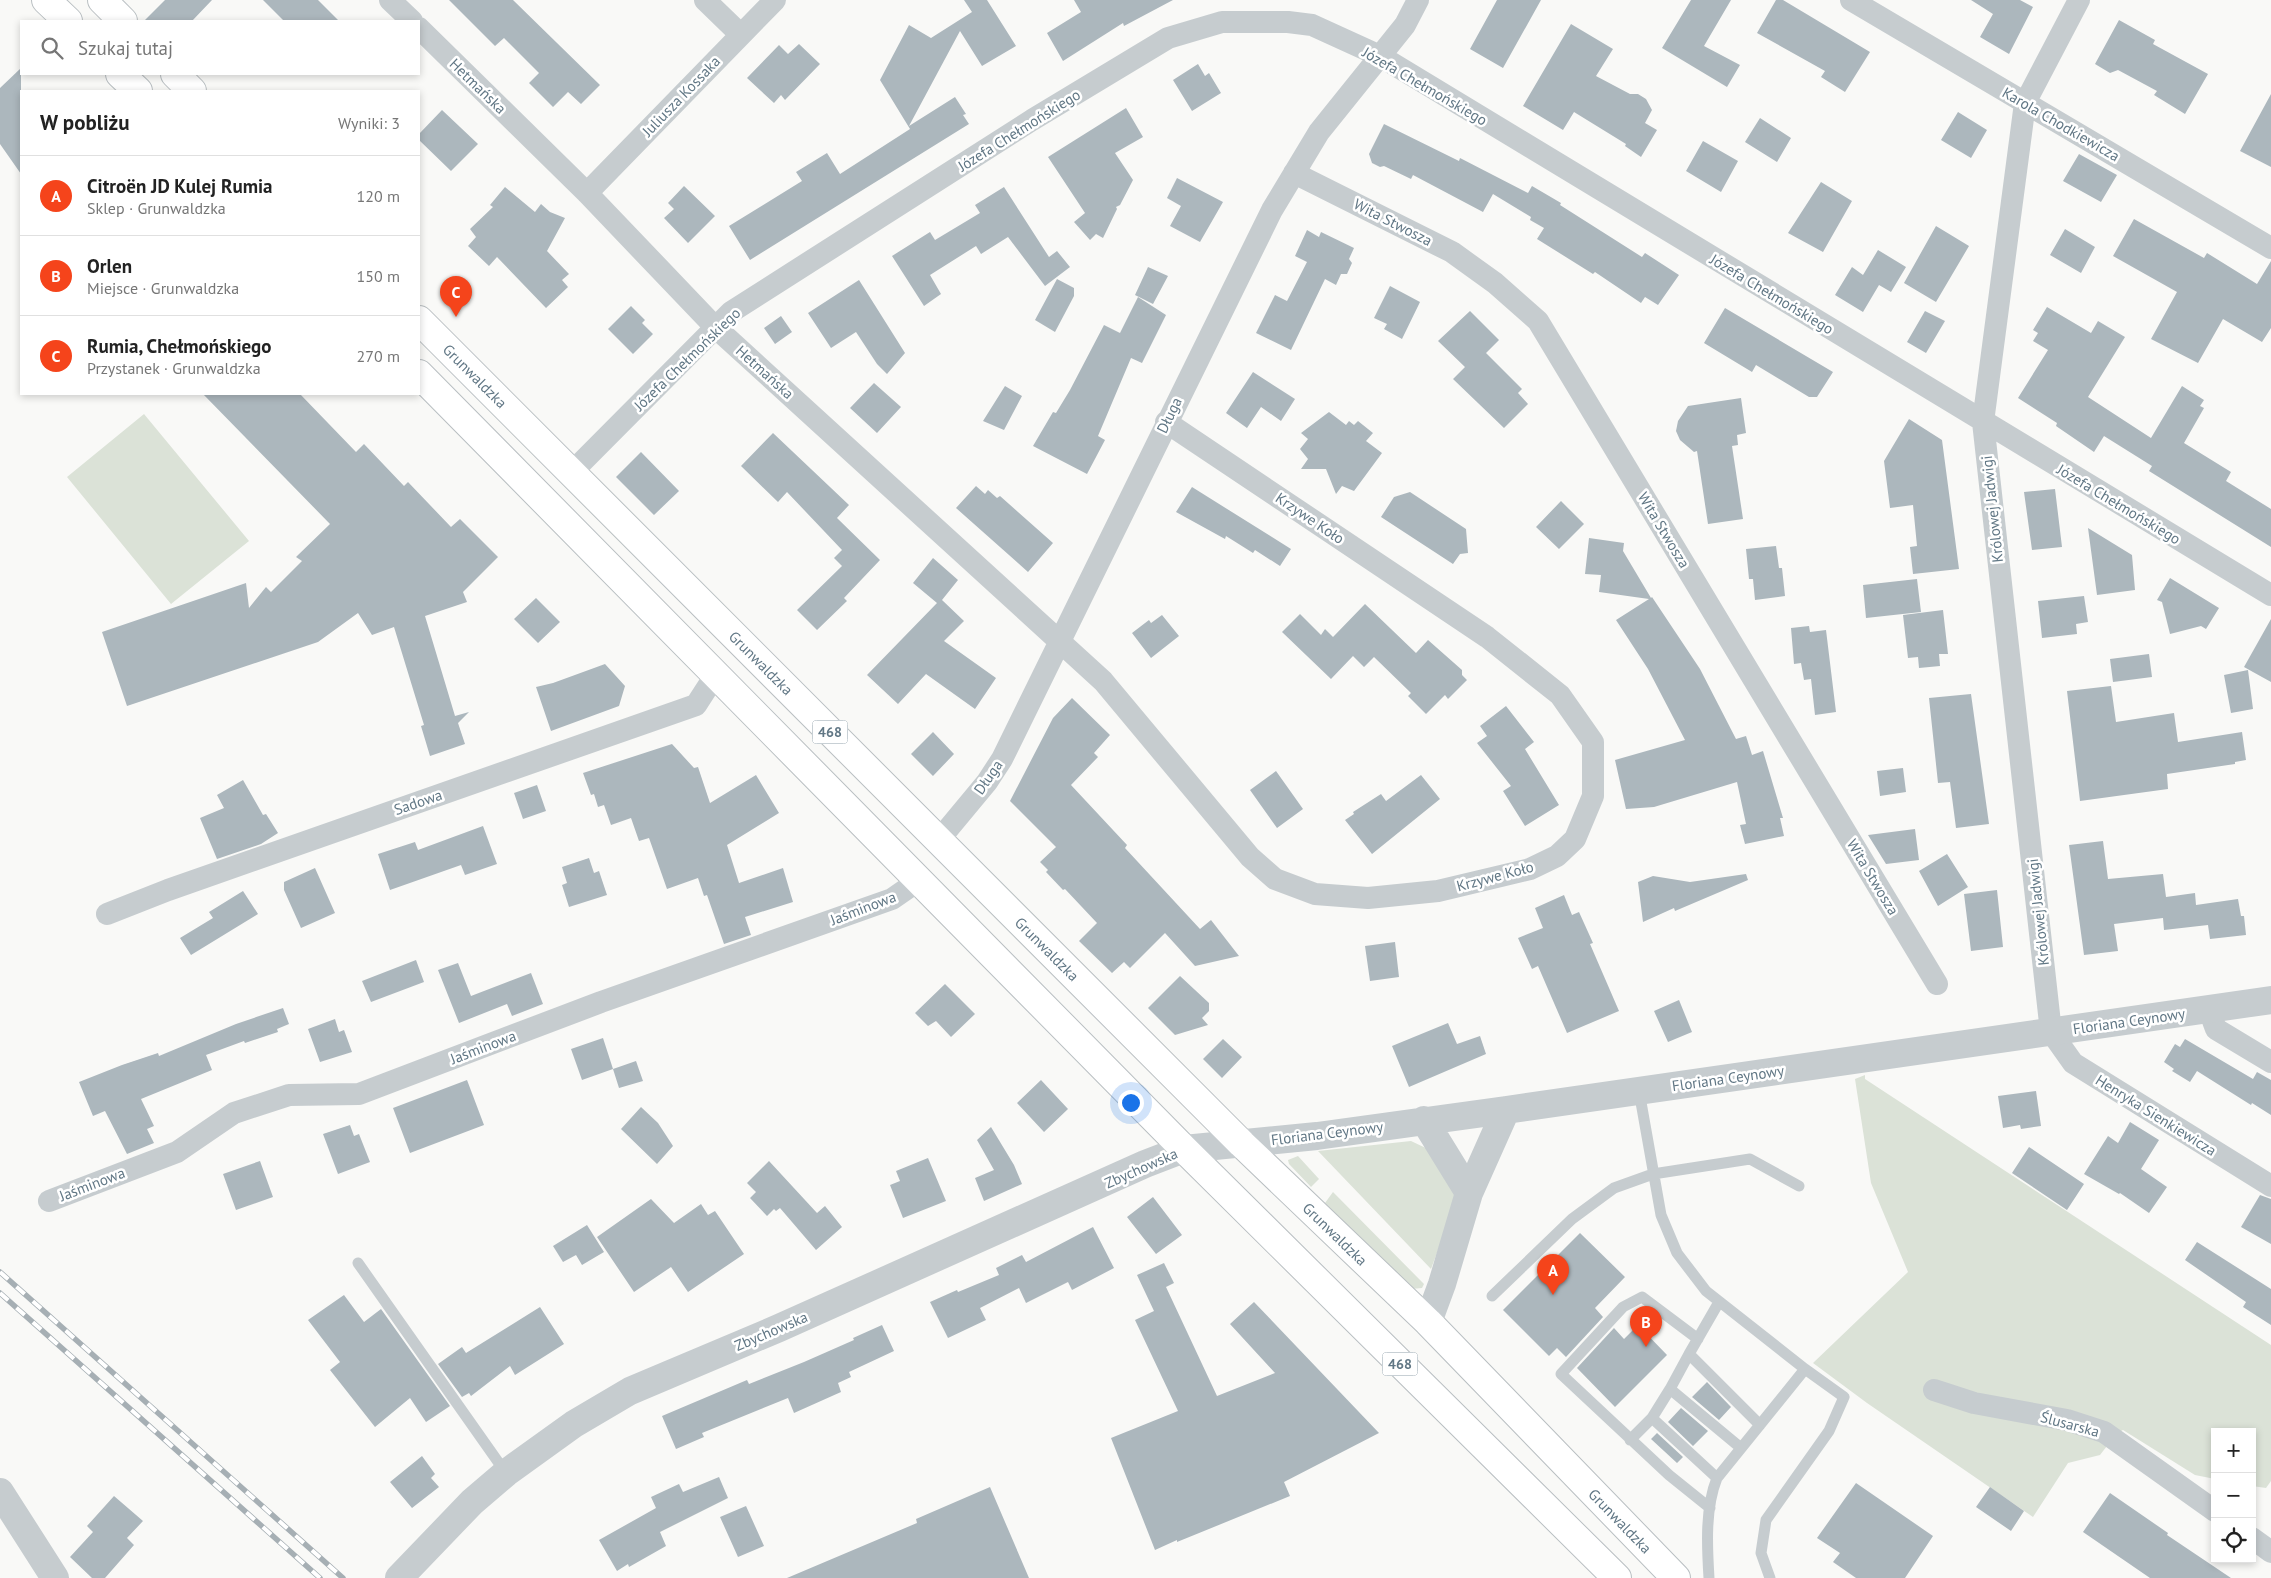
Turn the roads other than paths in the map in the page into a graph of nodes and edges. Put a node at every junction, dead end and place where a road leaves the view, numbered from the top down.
1 (46, 0) edge
2 (102, 0) edge
3 (390, 0) edge
4 (705, 0) edge
5 (775, 0) edge
6 (1418, 0) edge
7 (1851, 0) edge
8 (2079, 0) edge
9 (67, 20) edge
10 (122, 20) edge
11 (411, 20) edge
12 (420, 29) edge
13 (740, 34) junction
14 (1380, 56) junction
15 (121, 75) edge
16 (176, 75) edge
17 (137, 90) edge
18 (191, 90) edge
19 (2025, 103) junction
20 (1294, 172) junction
21 (587, 193) junction
22 (2271, 248) edge
23 (420, 321) edge
24 (715, 327) junction
25 (420, 375) edge
26 (1166, 422) junction
27 (1982, 422) junction
28 (571, 473) junction
29 (2271, 596) edge
30 (1059, 640) junction
31 (716, 674) junction
32 (938, 841) junction
33 (918, 881) junction
34 (107, 914) dead end
35 (1937, 984) dead end
36 (2271, 1000) edge
37 (2209, 1010) junction
38 (2051, 1032) junction
39 (2271, 1062) edge
40 (1639, 1091) junction
41 (1506, 1110) junction
42 (1424, 1120) junction
43 (1242, 1144) junction
44 (1184, 1149) junction
45 (1653, 1174) junction
46 (1799, 1186) dead end
47 (2271, 1186) edge
48 (1469, 1194) junction
49 (48, 1201) dead end
50 (358, 1263) dead end
51 (1492, 1296) dead end
52 (1719, 1302) junction
53 (1428, 1322) junction
54 (1698, 1339) junction
55 (1689, 1354) junction
56 (1805, 1369) junction
57 (1670, 1389) junction
58 (1934, 1390) dead end
59 (1652, 1418) junction
60 (1760, 1425) junction
61 (1630, 1440) junction
62 (1741, 1448) junction
63 (506, 1472) junction
64 (1717, 1478) junction
65 (0, 1492) edge
66 (1710, 1508) junction
67 (2211, 1508) edge
68 (2256, 1541) edge
69 (2271, 1552) edge
70 (56, 1578) edge
71 (399, 1578) edge
72 (1617, 1578) edge
73 (1676, 1578) edge
74 (1708, 1578) edge
75 (1770, 1578) edge

1 - 9 main road
2 - 10 main road
3 - 11 street
4 - 13 street
5 - 13 street, Juliusza Kossaka
6 - 14 street, Długa
7 - 19 street, Karola Chodkiewicza
8 - 19 street, Królowej Jadwigi
12 - 21 street, Hetmańska
13 - 21 street, Juliusza Kossaka
14 - 20 street, Długa
14 - 24 street, Józefa Chełmońskiego
14 - 27 street, Józefa Chełmońskiego
15 - 17 main road
16 - 18 main road
19 - 22 street, Karola Chodkiewicza
19 - 27 street, Królowej Jadwigi
20 - 26 street, Długa
20 - 35 street, Wita Stwosza
21 - 24 street, Hetmańska
23 - 28 main road, Grunwaldzka / 468
24 - 28 street, Józefa Chełmońskiego
24 - 30 street, Hetmańska
25 - 31 main road, 468
26 - 30 street, Długa
26 - 30 street, Krzywe Koło
27 - 29 street, Józefa Chełmońskiego
27 - 38 street, Królowej Jadwigi
28 - 32 main road, Grunwaldzka / 468
30 - 32 street, Długa
31 - 33 main road, 468
31 - 34 street, Sadowa
32 - 43 main road, Grunwaldzka / 468
33 - 44 main road, 468
33 - 49 street, Jaśminowa
36 - 37 street, Floriana Ceynowy
37 - 38 street, Floriana Ceynowy
37 - 39 street
38 - 40 street, Floriana Ceynowy
38 - 47 street, Henryka Sienkiewicza
40 - 41 street, Floriana Ceynowy
40 - 45 lane
41 - 42 street, Floriana Ceynowy
41 - 48 street
42 - 43 street, Floriana Ceynowy
42 - 48 street
43 - 44 street, Floriana Ceynowy
43 - 53 main road, Grunwaldzka / 468
44 - 63 street, Zbychowska
44 - 72 main road, 468
45 - 46 lane
45 - 51 lane
45 - 52 lane
48 - 53 street
50 - 63 lane
52 - 54 lane
52 - 56 lane
53 - 73 main road, Grunwaldzka / 468
54 - 55 lane
54 - 61 lane
55 - 57 lane
55 - 60 lane
56 - 60 lane
56 - 75 lane
57 - 59 lane
57 - 62 lane
58 - 67 street, Ślusarska
59 - 61 lane
59 - 64 lane
60 - 62 lane
61 - 66 lane
62 - 64 lane
63 - 71 street, Zbychowska
64 - 66 lane
65 - 70 street
66 - 74 lane
68 - 69 street

